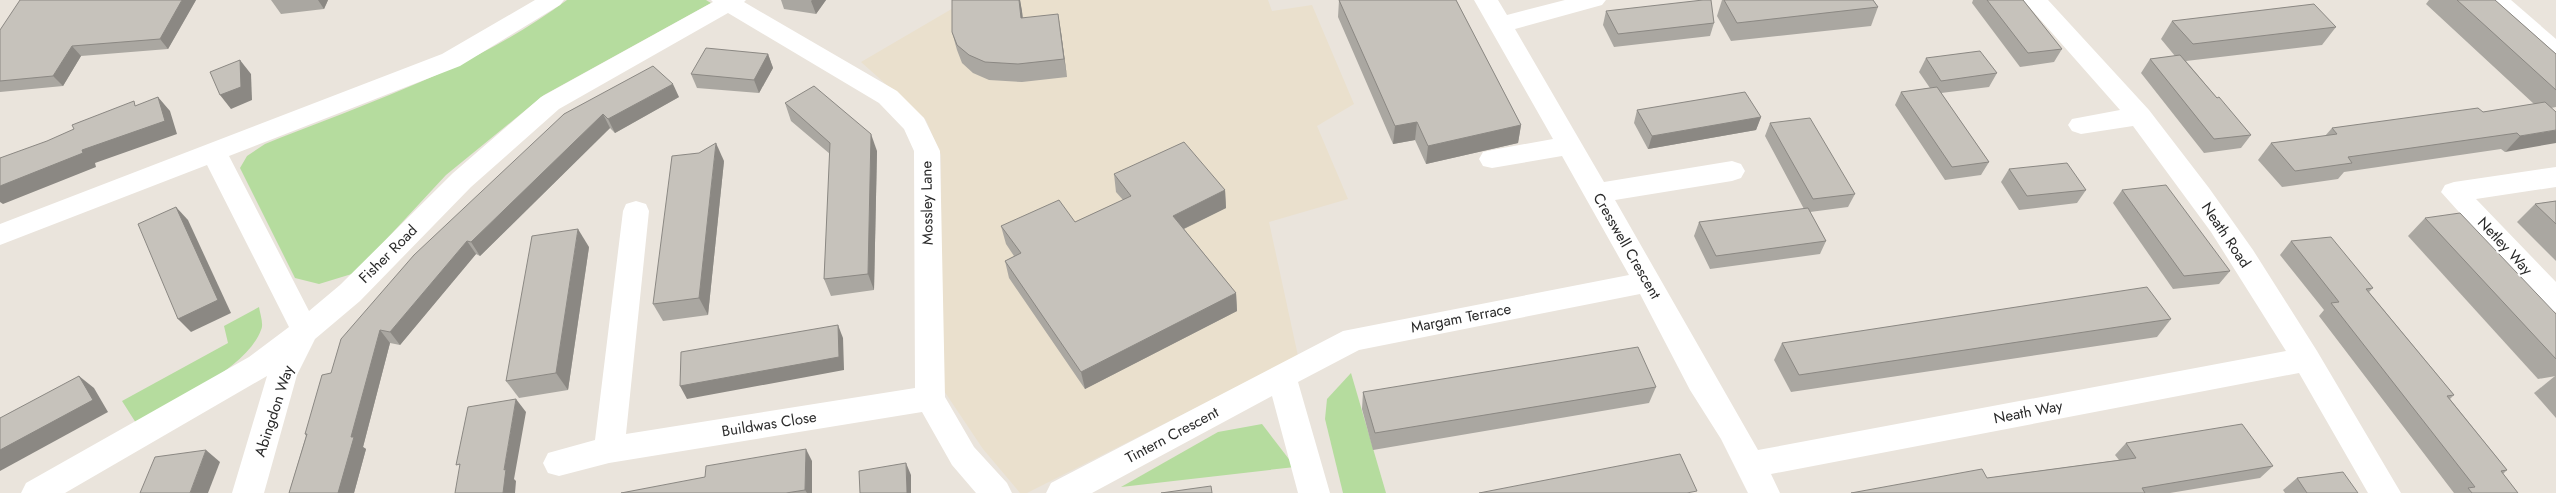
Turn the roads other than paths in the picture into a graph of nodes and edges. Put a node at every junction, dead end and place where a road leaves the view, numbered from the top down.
1 (552, 0) edge
2 (1486, 0) edge
3 (1594, 0) edge
4 (2035, 0) edge
5 (2498, 0) edge
6 (729, 1) edge
7 (1500, 25) junction
8 (2556, 52) edge
9 (2140, 116) junction
10 (2081, 125) dead end
11 (1569, 145) junction
12 (214, 152) junction
13 (1492, 159) dead end
14 (1732, 171) dead end
15 (2556, 177) edge
16 (1597, 194) junction
17 (636, 211) dead end
18 (0, 235) edge
19 (1648, 282) junction
20 (2556, 301) edge
21 (305, 331) junction
22 (2307, 359) junction
23 (1282, 377) junction
24 (930, 398) junction
25 (609, 450) junction
26 (559, 463) dead end
27 (1749, 465) junction
28 (37, 493) edge
29 (248, 493) edge
30 (996, 493) edge
31 (1062, 493) edge
32 (1314, 493) edge
33 (1764, 493) edge
34 (2385, 493) edge

1 - 12 street
2 - 7 street, Cresswell Crescent
3 - 7 street
4 - 9 street, Neath Road
5 - 8 street
6 - 21 street, Fisher Road
6 - 24 street, Mossley Lane
7 - 11 street, Cresswell Crescent
9 - 10 street
9 - 22 street, Neath Road
11 - 13 street
11 - 16 street, Cresswell Crescent
12 - 18 street
12 - 21 street
14 - 16 street
15 - 20 street, Netley Way
16 - 19 street, Cresswell Crescent
17 - 25 street
19 - 23 street, Margam Terrace
19 - 27 street, Cresswell Crescent
21 - 28 street, Fisher Road
21 - 29 street, Abingdon Way
22 - 27 street, Neath Way
22 - 34 street, Neath Road
23 - 31 street, Tintern Crescent
23 - 32 street
24 - 25 street, Buildwas Close
24 - 30 street, Mossley Lane
25 - 26 street, Buildwas Close
27 - 33 street, Cresswell Crescent

